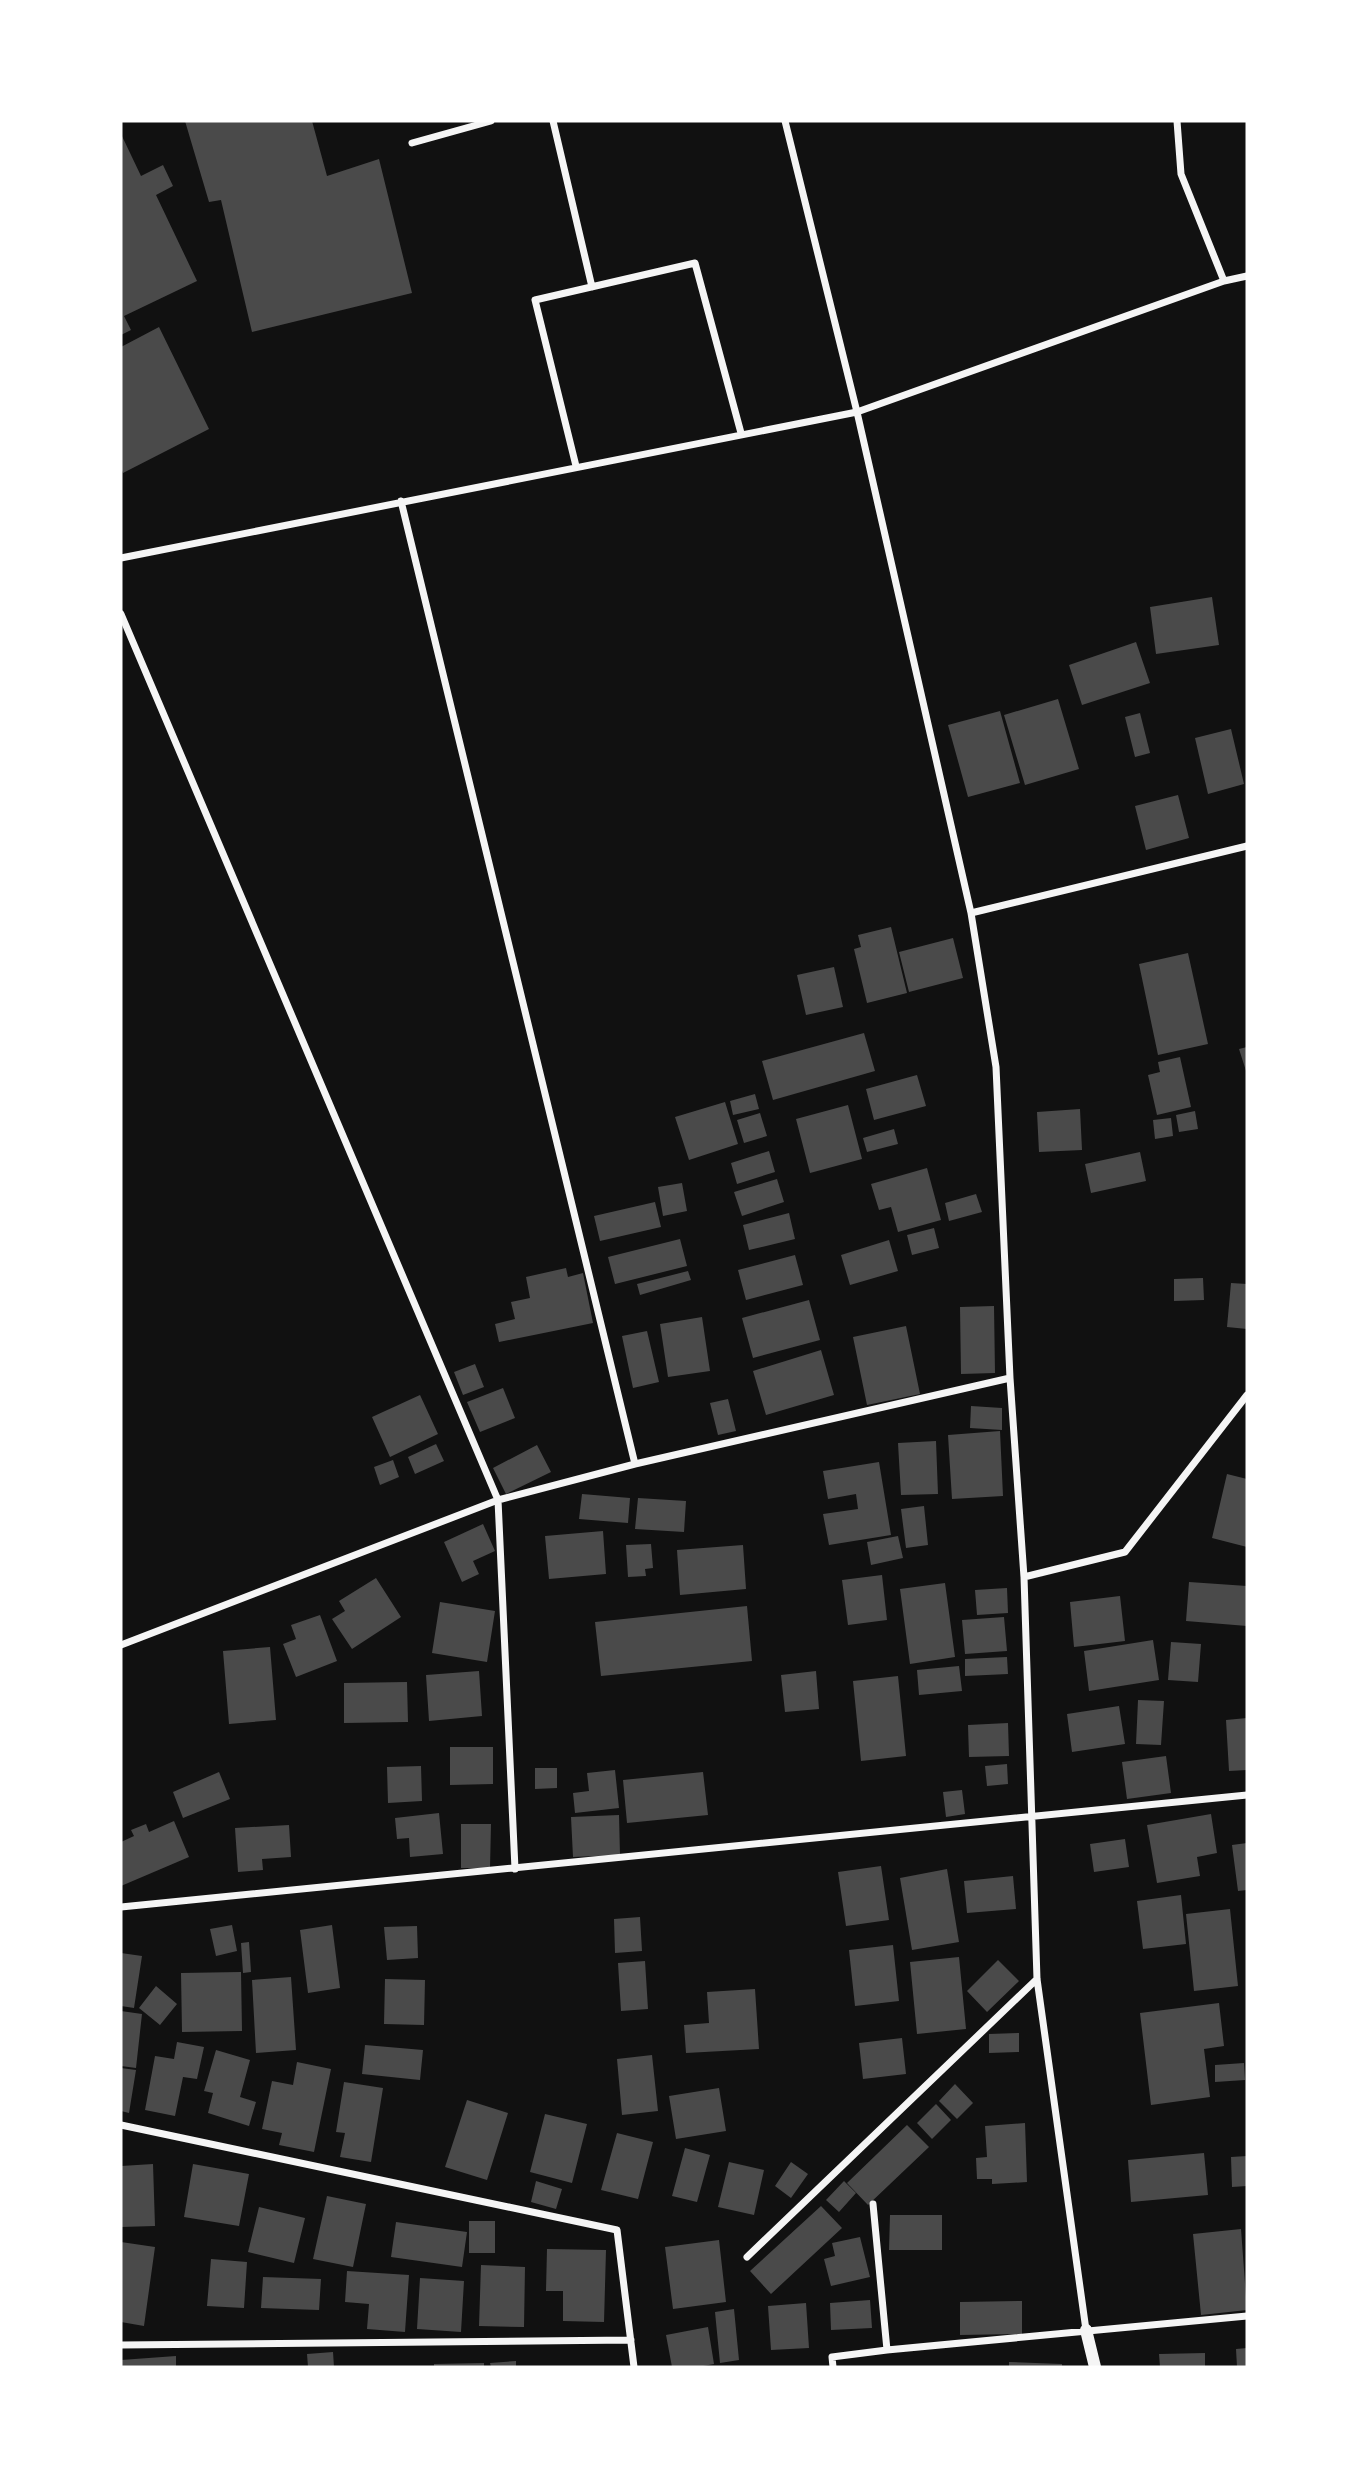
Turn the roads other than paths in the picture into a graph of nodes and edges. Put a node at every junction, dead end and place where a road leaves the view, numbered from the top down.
1 (491, 121) edge
2 (553, 121) edge
3 (785, 121) edge
4 (1177, 121) edge
5 (412, 143) dead end
6 (1247, 276) edge
7 (1224, 281) junction
8 (592, 287) junction
9 (858, 412) junction
10 (741, 433) junction
11 (576, 466) junction
12 (401, 501) junction
13 (121, 558) edge
14 (121, 614) edge
15 (1247, 846) edge
16 (971, 913) junction
17 (1010, 1378) junction
18 (1247, 1395) edge
19 (635, 1464) junction
20 (498, 1500) junction
21 (1024, 1577) junction
22 (121, 1645) edge
23 (1247, 1796) edge
24 (1032, 1816) junction
25 (515, 1869) junction
26 (121, 1907) edge
27 (1037, 1979) junction
28 (121, 2125) edge
29 (873, 2204) dead end
30 (747, 2257) dead end
31 (1247, 2316) edge
32 (1086, 2330) junction
33 (631, 2340) junction
34 (121, 2345) edge
35 (887, 2350) junction
36 (634, 2367) edge
37 (834, 2367) edge
38 (1095, 2367) edge

1 - 5 street
2 - 8 street
3 - 9 street
4 - 7 street
6 - 7 street
7 - 9 street
8 - 10 street
8 - 11 street
9 - 10 street
9 - 16 street
10 - 11 street
11 - 12 street
12 - 13 street
12 - 19 street
14 - 20 street
15 - 16 street
16 - 17 street
17 - 19 street
17 - 21 street
18 - 21 street
19 - 20 street
20 - 22 street
20 - 25 street
21 - 24 street
23 - 24 street
24 - 25 street
24 - 27 street
25 - 26 street
27 - 30 street
27 - 32 street
28 - 33 street
29 - 35 street
31 - 32 street
32 - 35 street
32 - 38 street
33 - 34 street
33 - 36 street
35 - 37 street

